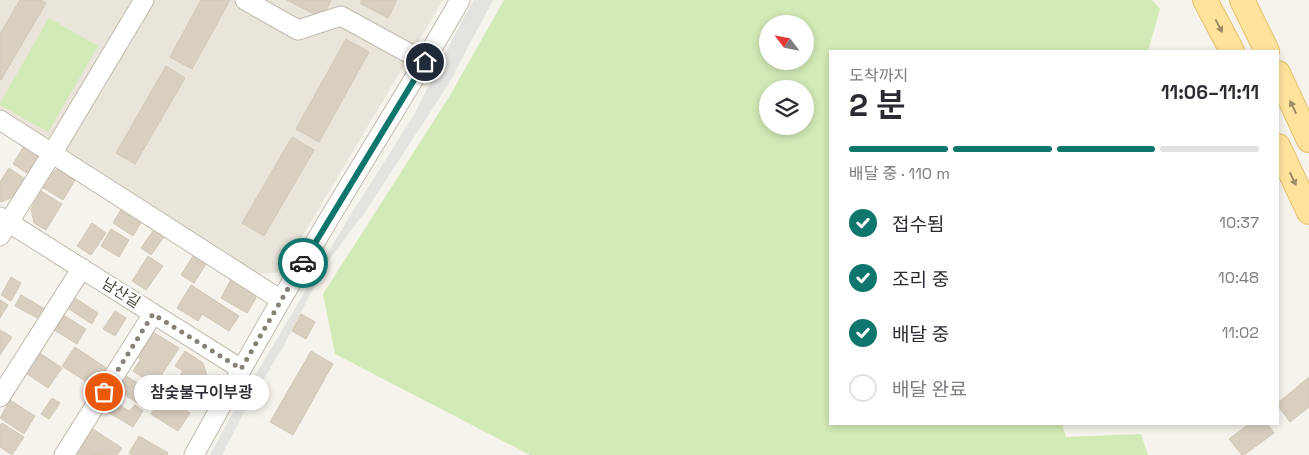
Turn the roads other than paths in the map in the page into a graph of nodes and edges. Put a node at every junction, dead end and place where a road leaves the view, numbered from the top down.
1 (144, 0) edge
2 (245, 0) edge
3 (460, 0) edge
4 (1205, 0) edge
5 (1242, 0) edge
6 (339, 8) edge
7 (1231, 50) edge
8 (1267, 50) edge
9 (425, 62) junction
10 (1279, 75) edge
11 (0, 120) edge
12 (1309, 140) edge
13 (1279, 148) edge
14 (53, 152) junction
15 (1309, 212) edge
16 (3, 225) edge
17 (82, 268) junction
18 (281, 300) junction
19 (153, 314) junction
20 (241, 369) junction
21 (0, 397) edge
22 (64, 455) edge
23 (194, 455) edge

1 - 14 street
2 - 6 street
3 - 9 street
4 -> 7 main road
5 - 8 main road
6 - 9 street
9 - 18 street
12 -> 10 main road
11 - 14 street
13 -> 15 main road
14 - 16 street
14 - 18 street
16 - 17 street, 남산길
17 - 19 street, 남산길
17 - 21 street
18 - 20 street
19 - 20 street, 남산길
19 - 22 street
20 - 23 street

